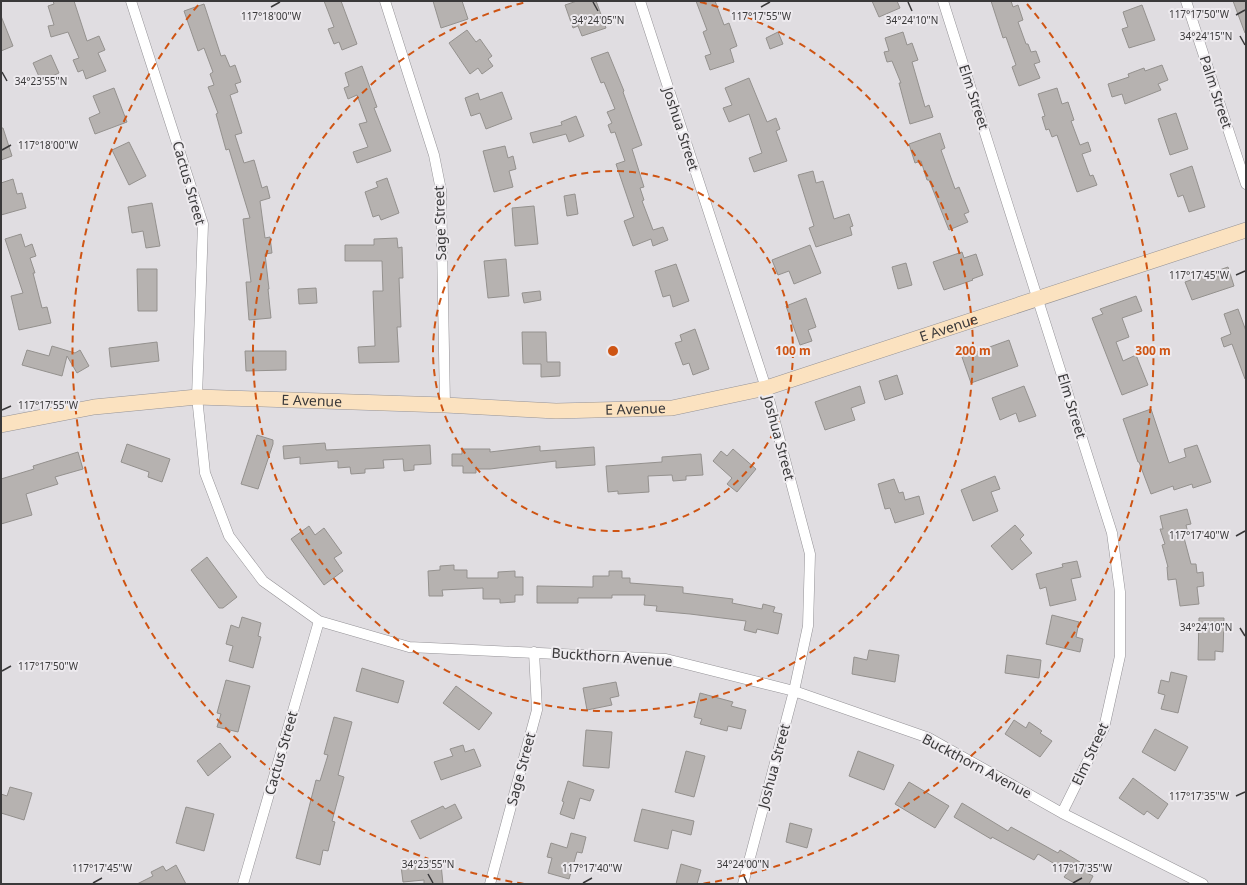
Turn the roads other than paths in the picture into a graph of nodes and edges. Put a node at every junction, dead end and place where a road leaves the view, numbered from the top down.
1 (131, 1) edge
2 (385, 1) edge
3 (640, 1) edge
4 (943, 1) edge
5 (1186, 1) edge
6 (1246, 184) edge
7 (1246, 230) edge
8 (1038, 298) junction
9 (766, 388) junction
10 (197, 397) junction
11 (445, 405) junction
12 (1, 425) edge
13 (319, 621) junction
14 (534, 652) junction
15 (794, 691) junction
16 (1062, 813) junction
17 (244, 884) edge
18 (490, 884) edge
19 (743, 884) edge
20 (1203, 884) edge

1 - 10 street, Cactus Street
2 - 11 street, Sage Street
3 - 9 street, Joshua Street
4 - 8 street, Elm Street
5 - 6 street, Palm Street
7 - 8 street, E Avenue
8 - 9 street, E Avenue
8 - 16 street, Elm Street
9 - 11 street, E Avenue
9 - 15 street, Joshua Street
10 - 11 street, E Avenue
10 - 12 street, E Avenue
10 - 13 street, Buckthorn Avenue
13 - 14 street, Buckthorn Avenue
13 - 17 street, Cactus Street
14 - 15 street, Buckthorn Avenue
14 - 18 street, Sage Street
15 - 16 street, Buckthorn Avenue
15 - 19 street, Joshua Street
16 - 20 street, Buckthorn Avenue

